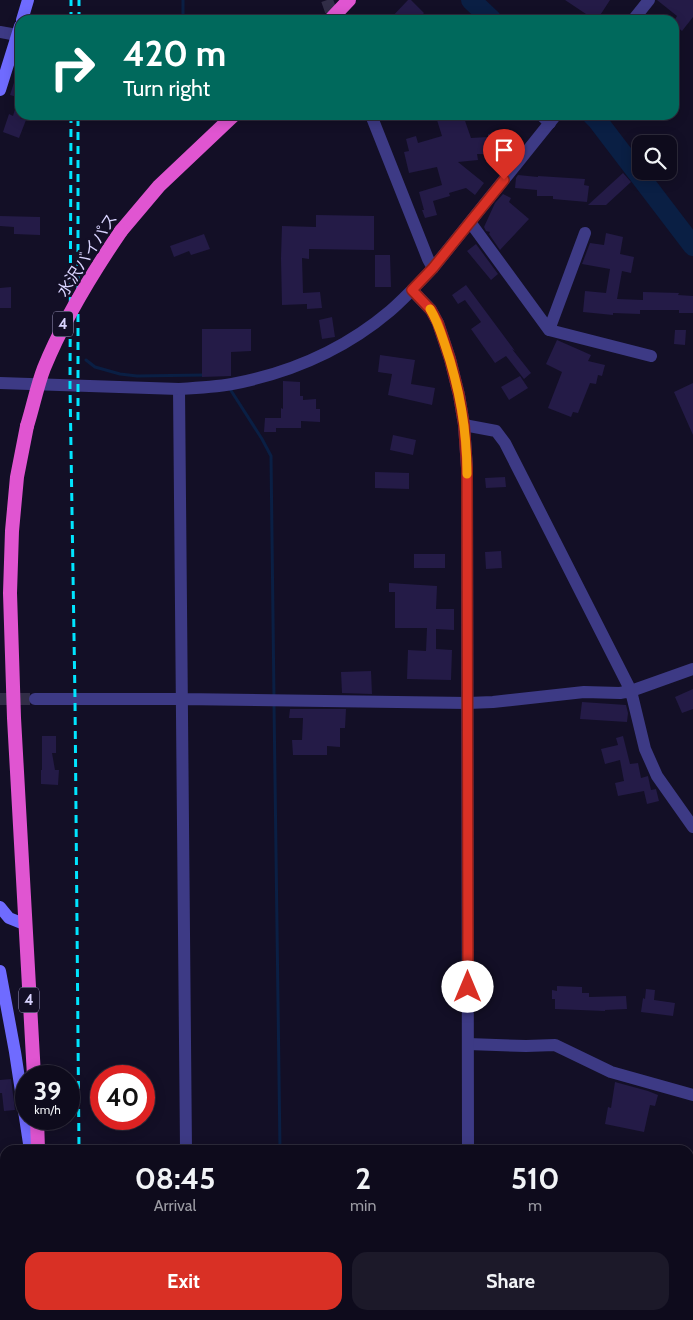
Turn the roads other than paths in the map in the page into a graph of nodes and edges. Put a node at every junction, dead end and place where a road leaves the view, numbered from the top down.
1 (28, 0) edge
2 (349, 0) edge
3 (649, 0) edge
4 (24, 15) edge
5 (335, 15) edge
6 (637, 15) edge
7 (15, 31) edge
8 (0, 32) edge
9 (15, 43) edge
10 (0, 90) edge
11 (229, 120) edge
12 (374, 120) edge
13 (547, 120) edge
14 (470, 222) junction
15 (585, 233) dead end
16 (433, 268) junction
17 (412, 290) junction
18 (549, 330) junction
19 (651, 356) dead end
20 (0, 383) edge
21 (179, 389) junction
22 (464, 425) junction
23 (693, 669) edge
24 (631, 691) junction
25 (181, 698) junction
26 (35, 699) tunnel mouth
27 (468, 703) junction
28 (693, 827) edge
29 (0, 907) edge
30 (24, 924) junction
31 (0, 971) edge
32 (468, 1044) junction
33 (33, 1065) edge
34 (693, 1094) edge
35 (37, 1130) edge
36 (29, 1145) edge
37 (38, 1145) edge
38 (186, 1145) edge
39 (468, 1145) edge

1 - 4 main road
2 - 5 highway
3 - 6 street
7 - 8 street
9 - 10 main road
11 - 30 highway, 水沢バイパス / 4, bridge
12 - 16 street
13 - 14 street
14 - 16 street
14 - 18 street
15 - 18 street
16 - 17 street
17 - 21 street
17 - 22 street
18 - 19 street
20 - 21 street
21 - 25 street
22 - 24 street
22 - 27 street
23 - 24 street
24 - 27 street
24 - 28 street
25 - 26 street
25 - 27 street
25 - 38 street
27 - 32 street
29 - 30 main road
30 - 33 highway, 水沢バイパス / 4
31 - 36 main road
32 - 34 street
32 - 39 street
35 - 37 highway

